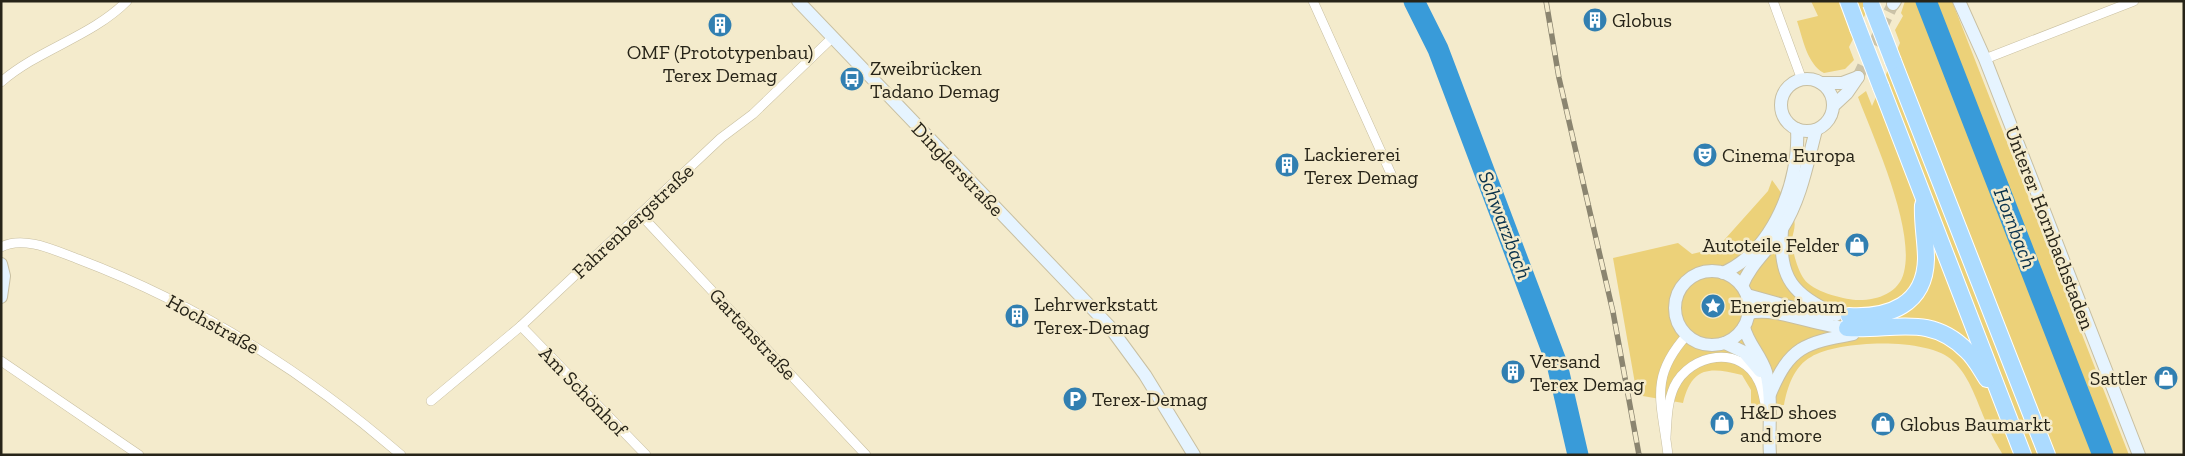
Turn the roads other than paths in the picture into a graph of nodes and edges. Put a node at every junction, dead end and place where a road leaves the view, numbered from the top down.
1 (127, 1) edge
2 (798, 1) edge
3 (1313, 1) edge
4 (1773, 1) edge
5 (1848, 1) edge
6 (1960, 1) edge
7 (2134, 1) edge
8 (1870, 2) edge
9 (832, 38) junction
10 (1985, 60) junction
11 (1802, 80) junction
12 (1, 82) edge
13 (1821, 83) junction
14 (1833, 106) junction
15 (1797, 129) junction
16 (1816, 130) junction
17 (1392, 176) dead end
18 (1923, 195) junction
19 (640, 214) junction
20 (1782, 229) junction
21 (1, 247) edge
22 (1, 264) edge
23 (1723, 273) junction
24 (1745, 291) junction
25 (1, 297) edge
26 (1749, 313) junction
27 (1851, 324) junction
28 (521, 326) junction
29 (1744, 327) junction
30 (1687, 335) junction
31 (1725, 343) junction
32 (1, 361) edge
33 (1769, 399) junction
34 (431, 401) dead end
35 (2002, 402) junction
36 (1769, 421) junction
37 (1666, 436) junction
38 (139, 455) edge
39 (401, 455) edge
40 (646, 455) edge
41 (866, 455) edge
42 (1194, 455) edge
43 (1668, 455) edge
44 (1770, 455) edge
45 (2023, 455) edge
46 (2047, 455) edge
47 (2139, 455) edge

1 - 12 street
2 - 9 street, Dinglerstraße
3 - 17 street
4 - 11 street
5 - 18 highway, bridge
6 - 10 street, Unterer Hornbachstaden
7 - 10 street
8 - 46 highway, bridge
9 - 19 street, Fahrenbergstraße
9 - 42 street, Dinglerstraße
10 - 47 street, Unterer Hornbachstaden
11 - 13 street
11 - 15 street
13 - 14 street
13 - 14 street
14 - 16 street
15 - 16 street
15 - 23 street
16 - 20 street
18 - 27 highway
18 - 35 highway
19 - 28 street, Fahrenbergstraße
19 - 41 street, Gartenstraße
20 - 24 street
20 - 27 street
21 - 39 street, Hochstraße
22 - 25 street
23 - 24 street
23 - 30 street
24 - 26 street
24 - 27 street
26 - 27 street
26 - 29 street
27 - 33 street
27 - 35 highway
28 - 34 street, Fahrenbergstraße
28 - 40 street, Am Schönhof
29 - 31 street
29 - 33 street
30 - 31 street
30 - 37 street
31 - 33 street
32 - 38 street
33 - 36 street
35 - 45 highway
36 - 37 street
36 - 44 street
37 - 43 street

